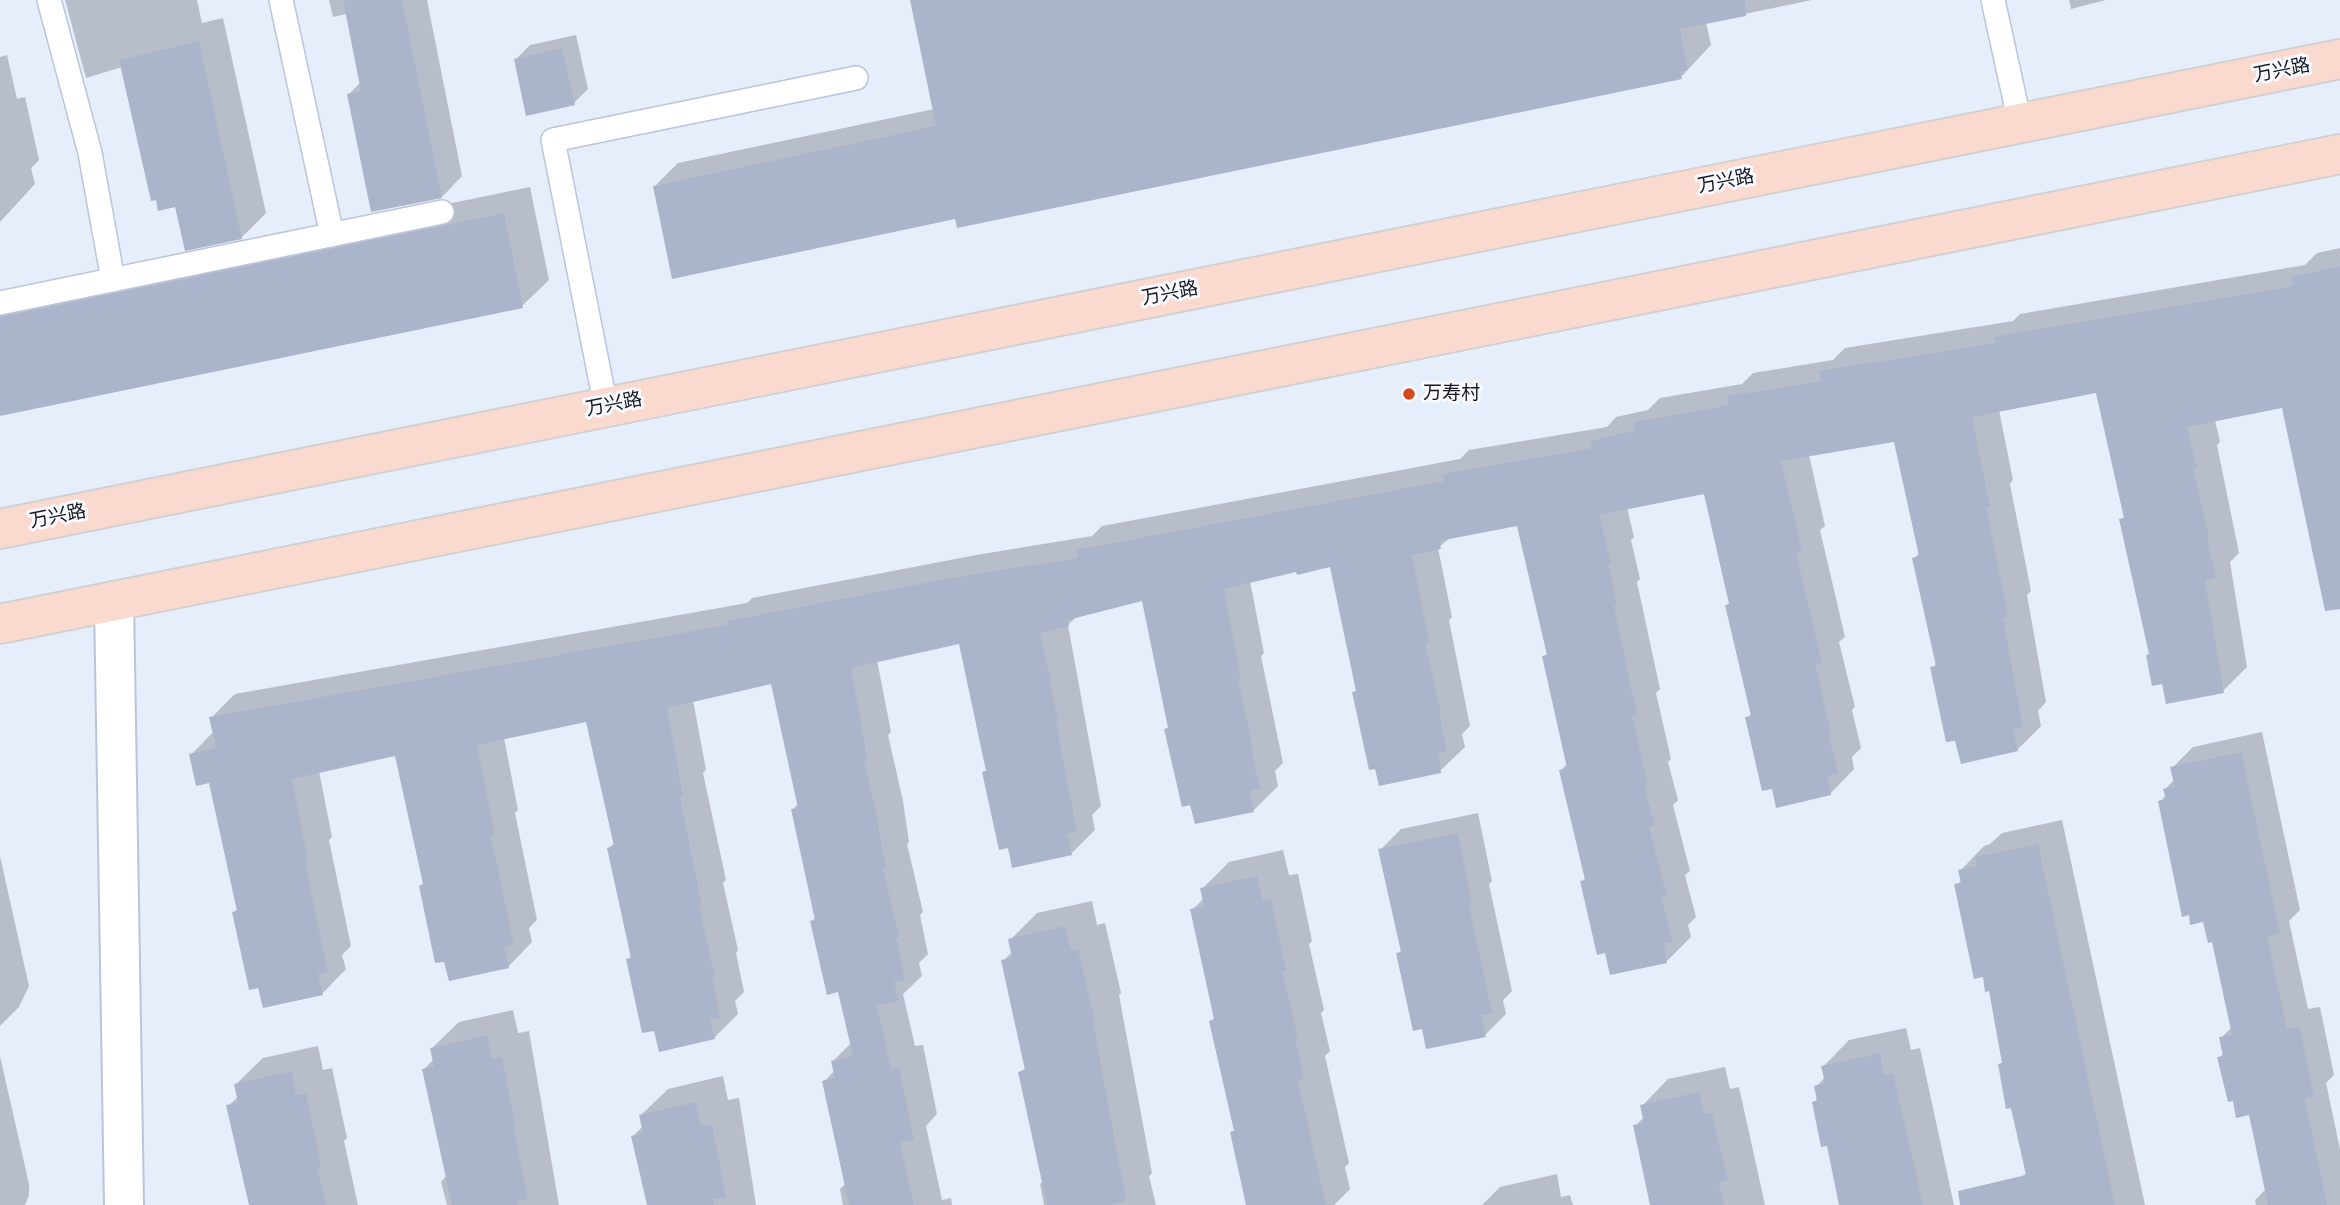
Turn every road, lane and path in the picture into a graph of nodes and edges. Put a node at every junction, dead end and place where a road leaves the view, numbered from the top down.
1 (49, 0) edge
2 (281, 0) edge
3 (1993, 0) edge
4 (2340, 59) edge
5 (856, 78) dead end
6 (2020, 123) junction
7 (2340, 154) edge
8 (442, 212) dead end
9 (332, 235) junction
10 (113, 280) junction
11 (0, 303) edge
12 (606, 407) junction
13 (0, 529) edge
14 (114, 601) junction
15 (0, 624) edge
16 (124, 1205) edge

1 - 10 lane
2 - 9 lane
3 - 6 lane
4 - 6 main road, 万兴路
5 - 12 lane
6 - 12 main road, 万兴路
7 - 14 main road
8 - 9 lane
9 - 10 lane
10 - 11 lane
12 - 13 main road, 万兴路
14 - 15 main road
14 - 16 street

